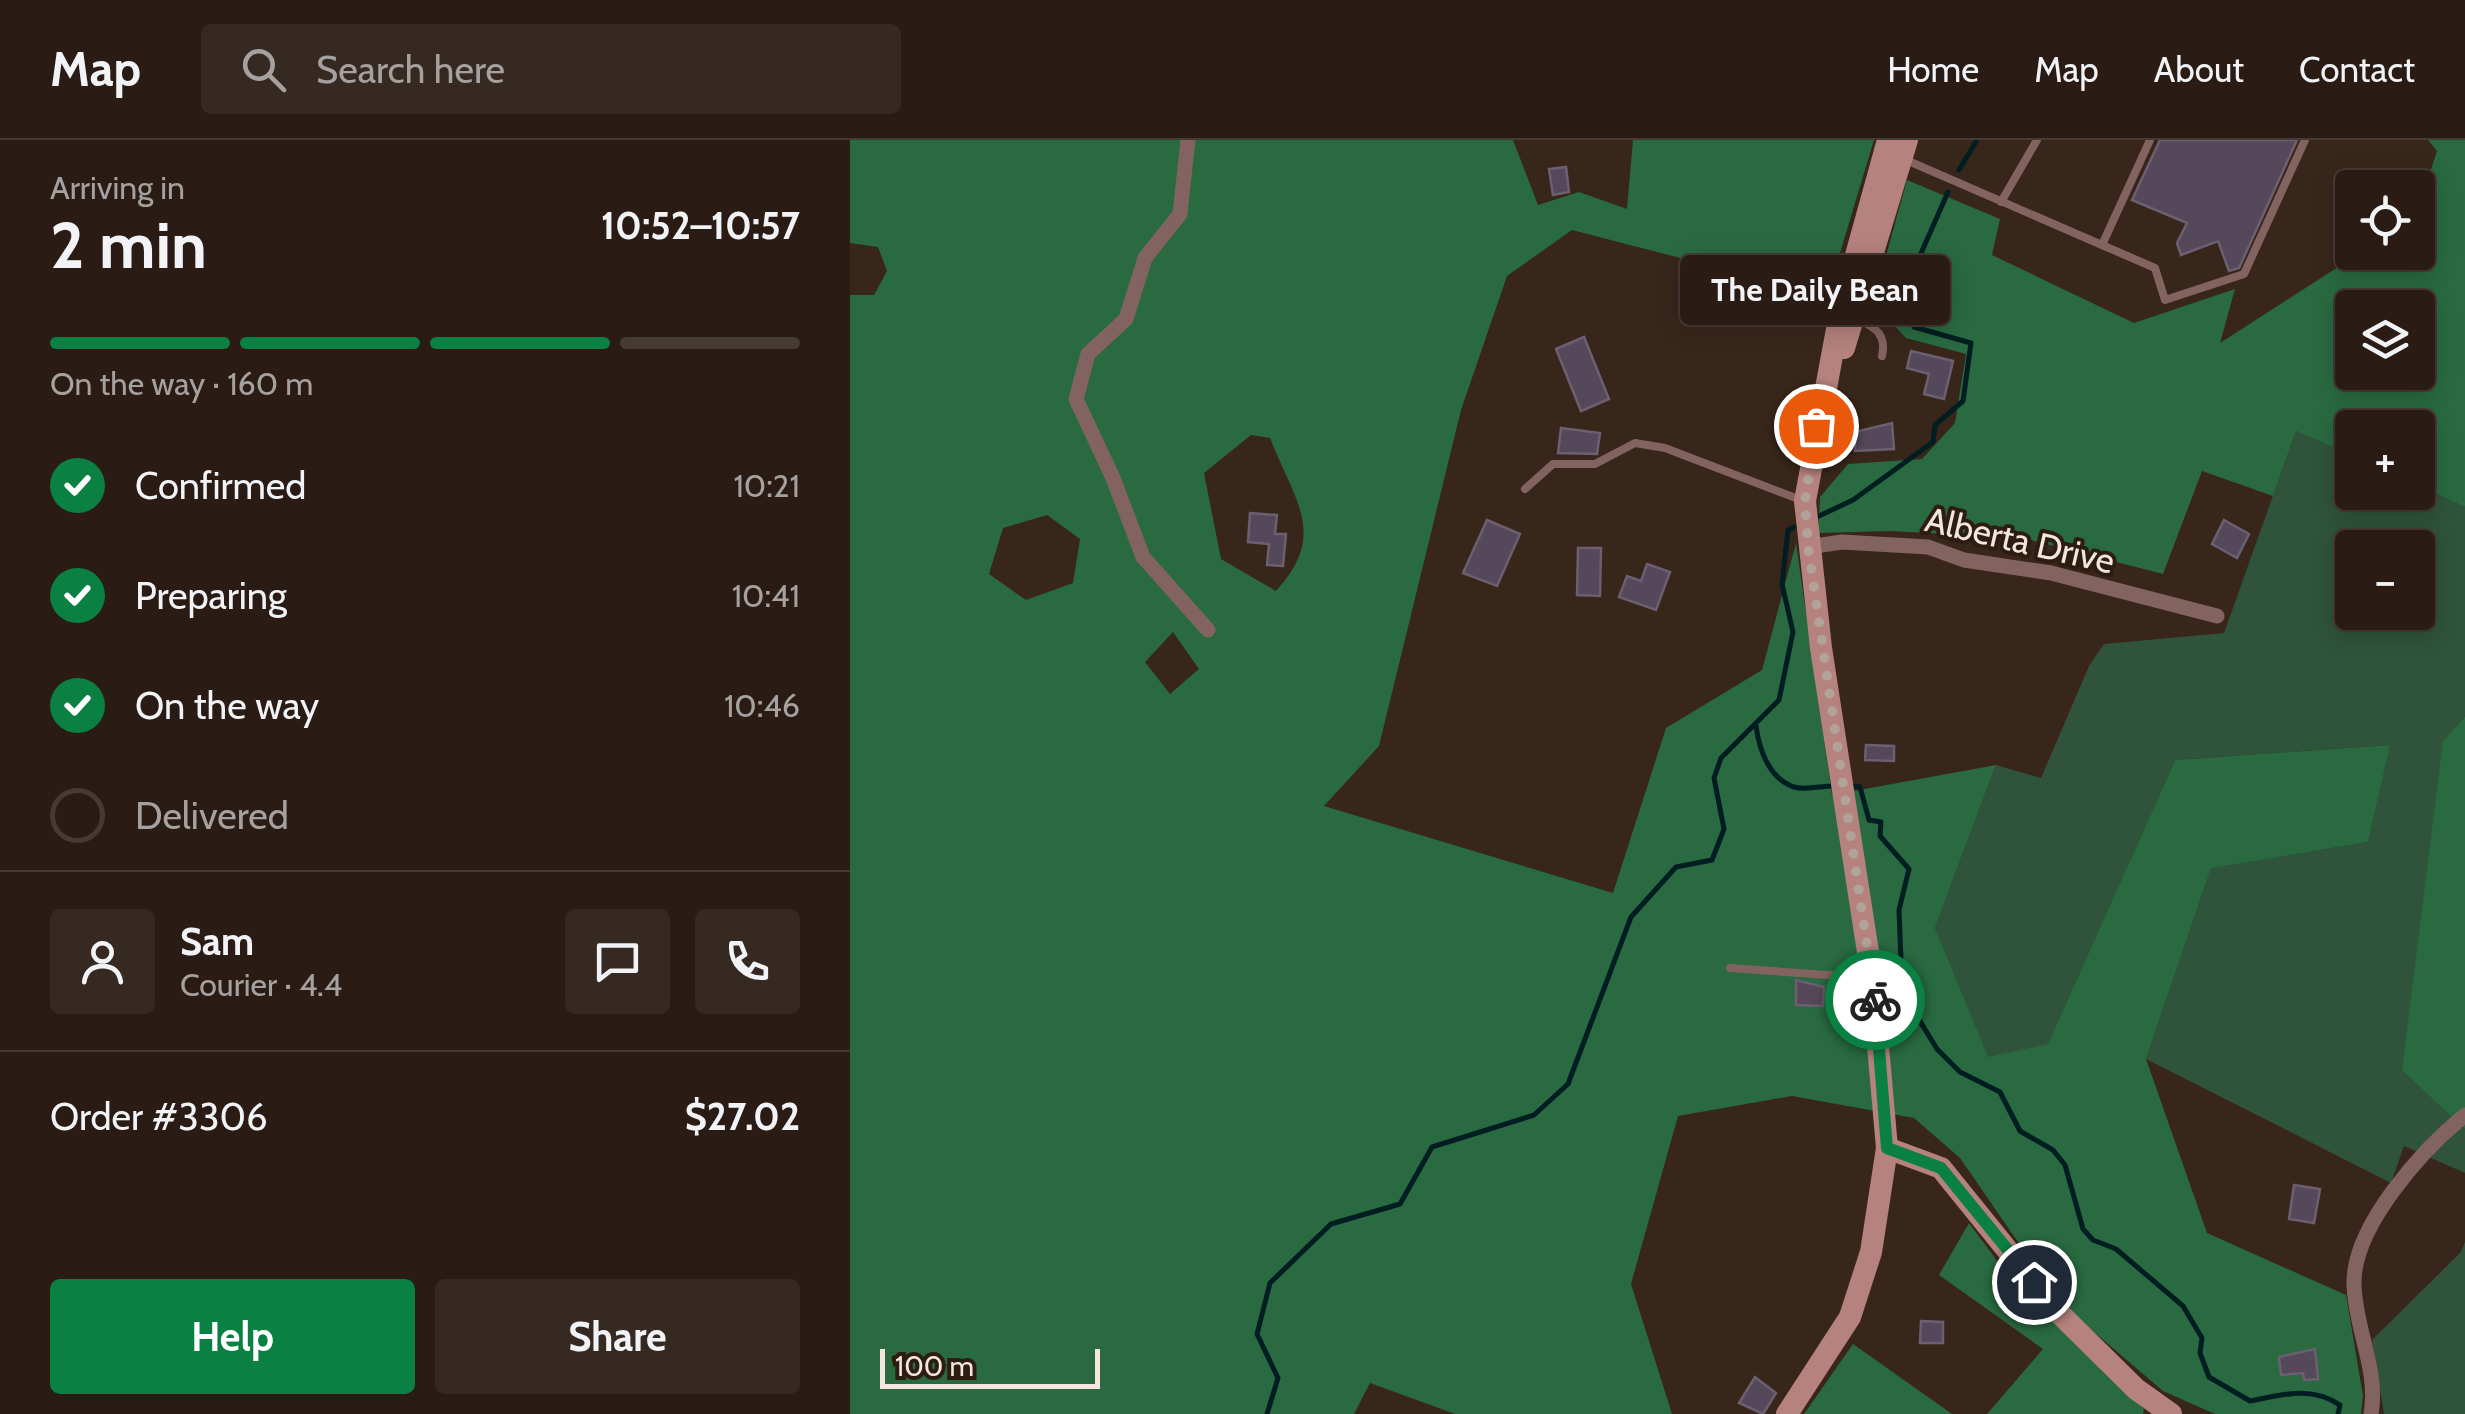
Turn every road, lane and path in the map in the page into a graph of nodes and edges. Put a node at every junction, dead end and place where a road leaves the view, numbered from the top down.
1 (1188, 140) edge
2 (2037, 140) edge
3 (2150, 140) edge
4 (2304, 140) edge
5 (1899, 146) edge
6 (2001, 202) junction
7 (2102, 245) junction
8 (1847, 315) junction
9 (1882, 356) dead end
10 (1525, 489) dead end
11 (1805, 501) junction
12 (1808, 547) junction
13 (2216, 616) dead end
14 (1208, 630) dead end
15 (1730, 968) dead end
16 (1872, 978) junction
17 (2465, 1115) edge
18 (1887, 1148) junction
19 (1787, 1414) edge
20 (2170, 1414) edge
21 (2372, 1414) edge

1 - 14 street
2 - 6 lane
3 - 7 lane
4 - 7 lane
5 - 6 lane
5 - 8 main road
6 - 7 lane
8 - 9 lane
8 - 11 main road
10 - 11 lane
11 - 12 main road
12 - 13 street, Alberta Drive
12 - 16 main road
15 - 16 lane
16 - 18 main road
17 - 21 street
18 - 19 main road
18 - 20 main road

